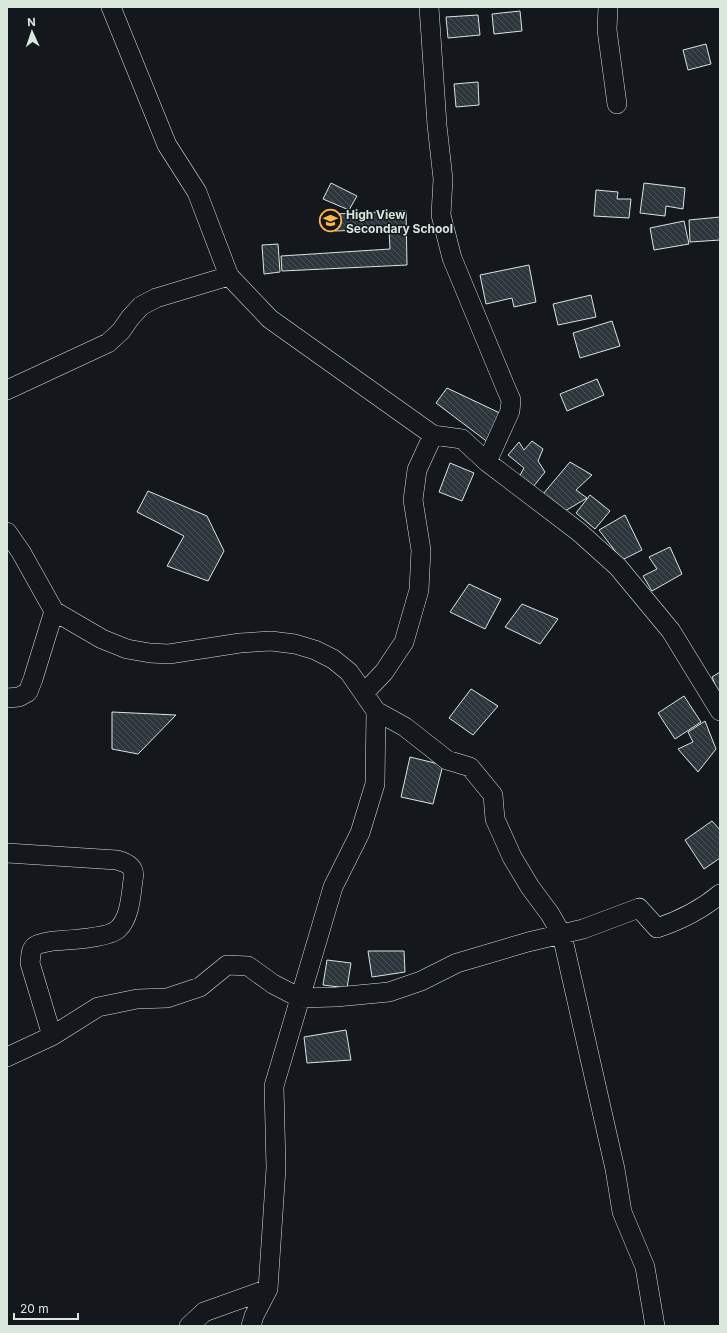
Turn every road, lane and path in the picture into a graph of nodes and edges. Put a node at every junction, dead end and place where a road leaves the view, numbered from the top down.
1 (112, 7) edge
2 (429, 7) edge
3 (608, 7) edge
4 (617, 104) dead end
5 (229, 276) junction
6 (7, 390) edge
7 (433, 436) junction
8 (487, 462) junction
9 (7, 532) edge
10 (54, 611) junction
11 (364, 692) junction
12 (7, 698) edge
13 (376, 711) junction
14 (720, 711) edge
15 (7, 853) edge
16 (720, 894) edge
17 (562, 935) junction
18 (300, 998) junction
19 (52, 1036) junction
20 (7, 1057) edge
21 (268, 1289) junction
22 (189, 1326) edge
23 (251, 1326) edge
24 (655, 1326) edge

1 - 5 street
2 - 8 street
3 - 4 street
5 - 6 street
5 - 7 street
7 - 8 street
7 - 11 street
8 - 14 street
9 - 10 street
10 - 11 street
10 - 12 street
11 - 13 street
13 - 17 street
13 - 18 street
15 - 19 street
16 - 17 street
17 - 18 street
17 - 24 street
18 - 19 street
18 - 21 street
19 - 20 street
21 - 22 street
21 - 23 street

